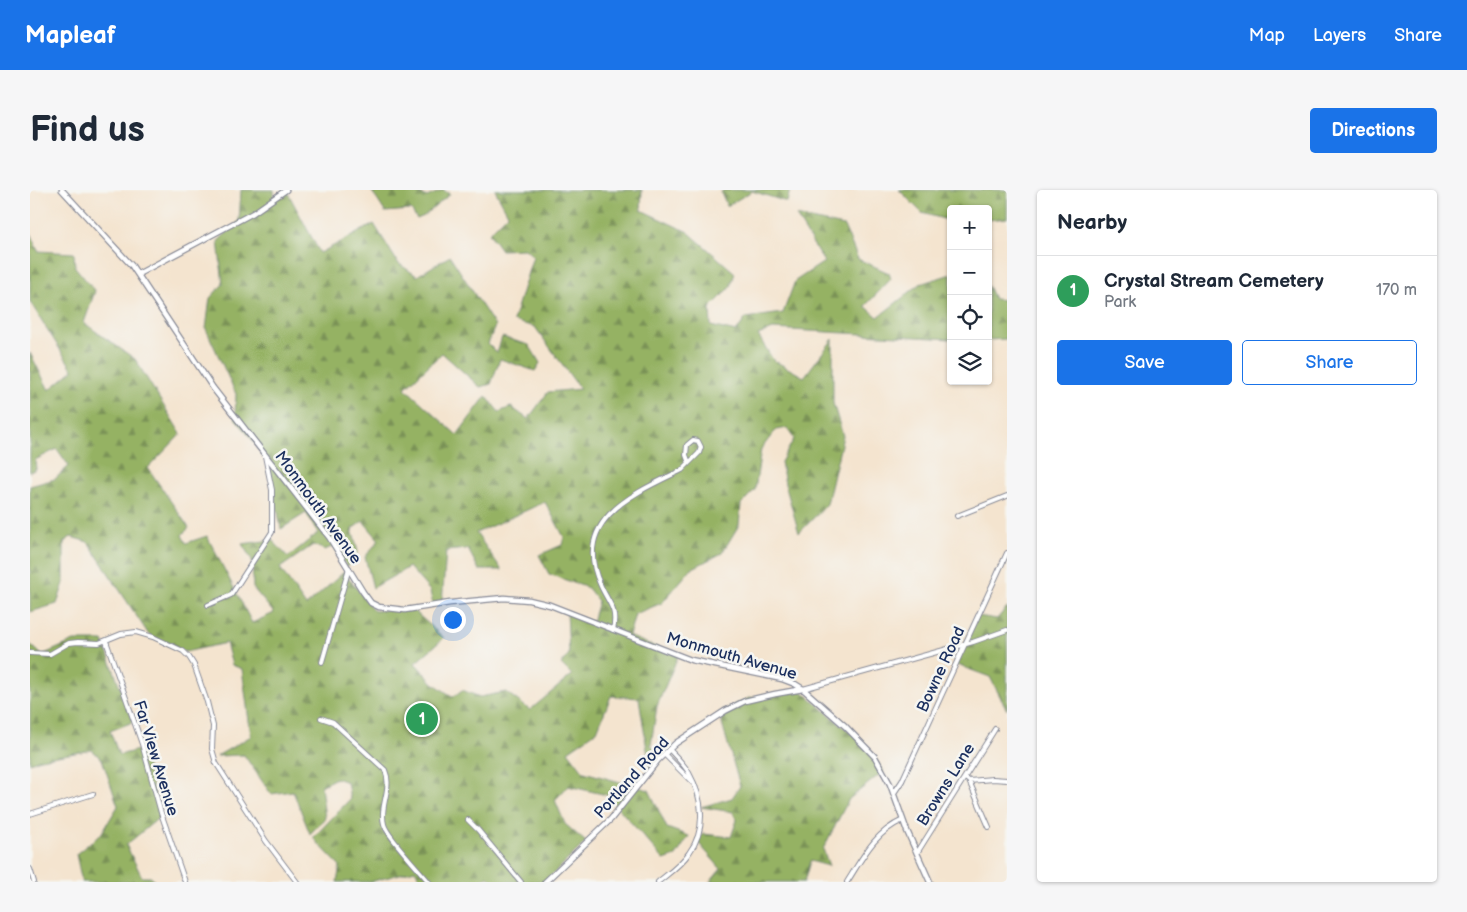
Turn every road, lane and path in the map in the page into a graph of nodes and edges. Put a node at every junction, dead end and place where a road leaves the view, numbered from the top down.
1 (62, 190) edge
2 (286, 190) edge
3 (138, 274) junction
4 (265, 456) junction
5 (689, 463) junction
6 (1007, 496) edge
7 (957, 516) dead end
8 (1007, 553) edge
9 (349, 568) junction
10 (208, 605) dead end
11 (613, 630) junction
12 (1007, 630) edge
13 (106, 641) junction
14 (966, 643) junction
15 (30, 653) edge
16 (322, 662) dead end
17 (803, 689) junction
18 (321, 718) dead end
19 (995, 730) dead end
20 (669, 749) junction
21 (664, 754) junction
22 (967, 780) junction
23 (1007, 780) edge
24 (692, 782) junction
25 (894, 793) junction
26 (93, 794) dead end
27 (30, 814) edge
28 (468, 820) dead end
29 (903, 820) junction
30 (989, 827) dead end
31 (917, 853) junction
32 (30, 870) edge
33 (34, 882) edge
34 (185, 882) edge
35 (297, 882) edge
36 (429, 882) edge
37 (521, 882) edge
38 (545, 882) edge
39 (658, 882) edge
40 (847, 882) edge
41 (930, 882) edge

1 - 3 street, Monmouth Avenue
2 - 3 street
3 - 4 street, Monmouth Avenue
4 - 9 street, Monmouth Avenue
4 - 10 street
5 - 5 street
5 - 11 street
6 - 7 street
8 - 14 street, Bowne Road
9 - 11 street, Monmouth Avenue
9 - 16 street
11 - 17 street, Monmouth Avenue
12 - 14 street
13 - 15 street
13 - 34 street, Far View Avenue
13 - 35 street
14 - 17 street
14 - 25 street, Bowne Road
17 - 20 street, Portland Road
17 - 25 street, Monmouth Avenue
18 - 36 street
19 - 22 street, Browns Lane
20 - 21 street, Portland Road
20 - 24 street
21 - 24 street
21 - 38 street, Portland Road
22 - 23 street
22 - 30 street
22 - 31 street, Browns Lane
24 - 39 street
25 - 29 street, Monmouth Avenue
26 - 27 street
28 - 37 street
29 - 31 street, Monmouth Avenue
29 - 40 street
31 - 41 street, Monmouth Avenue
32 - 33 street

